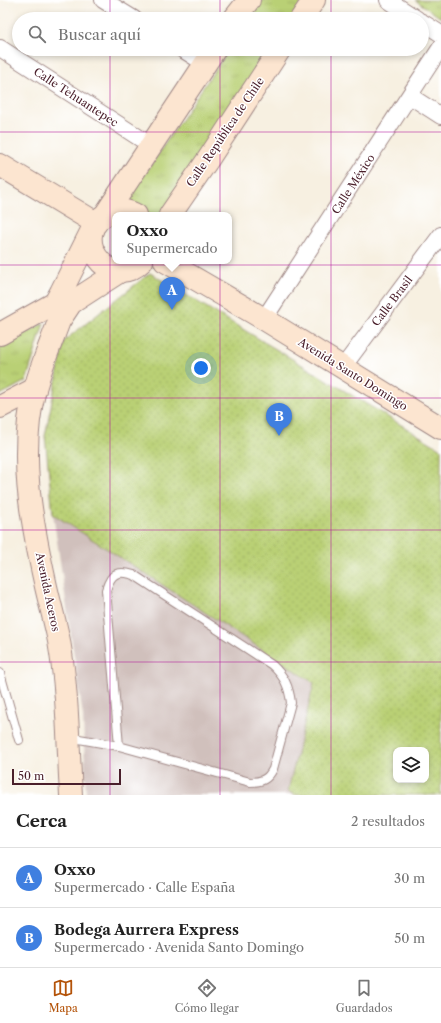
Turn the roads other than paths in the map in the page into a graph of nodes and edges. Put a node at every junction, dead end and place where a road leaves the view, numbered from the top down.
1 (103, 0) edge
2 (249, 0) edge
3 (314, 0) edge
4 (388, 0) edge
5 (123, 12) edge
6 (240, 12) edge
7 (306, 12) edge
8 (406, 12) edge
9 (429, 26) edge
10 (441, 34) edge
11 (0, 48) edge
12 (441, 48) edge
13 (12, 56) edge
14 (12, 56) edge
15 (211, 56) edge
16 (275, 56) edge
17 (410, 96) junction
18 (441, 116) edge
19 (152, 146) junction
20 (2, 169) edge
21 (112, 212) edge
22 (113, 212) edge
23 (128, 212) edge
24 (172, 212) edge
25 (98, 223) junction
26 (441, 235) edge
27 (138, 264) edge
28 (170, 264) edge
29 (122, 270) junction
30 (59, 308) junction
31 (264, 319) junction
32 (0, 334) edge
33 (343, 367) junction
34 (35, 389) junction
35 (0, 407) edge
36 (441, 428) edge
37 (0, 673) edge
38 (68, 738) junction
39 (19, 740) dead end
40 (119, 746) junction
41 (71, 795) edge

1 - 5 street
2 - 6 street
3 - 7 street
4 - 8 street
9 - 10 street
11 - 14 street, Calle Tehuantepec
12 - 17 street, Calle México
13 - 19 street, Calle Tehuantepec
15 - 19 street
16 - 24 street, Calle República de Chile
17 - 18 street
17 - 31 street, Calle México
19 - 25 street
20 - 25 street
21 - 25 street
22 - 23 street
25 - 29 street
25 - 30 street, Avenida Aceros
26 - 33 street, Calle Brasil
27 - 29 street
28 - 31 street, Avenida Santo Domingo
29 - 30 street
30 - 32 street
30 - 34 street, Avenida Aceros
31 - 33 street, Avenida Santo Domingo
33 - 36 street, Avenida Santo Domingo
34 - 35 street
34 - 38 street, Avenida Aceros
37 - 39 lane
38 - 40 lane
38 - 41 street, Avenida Aceros
40 - 40 lane

